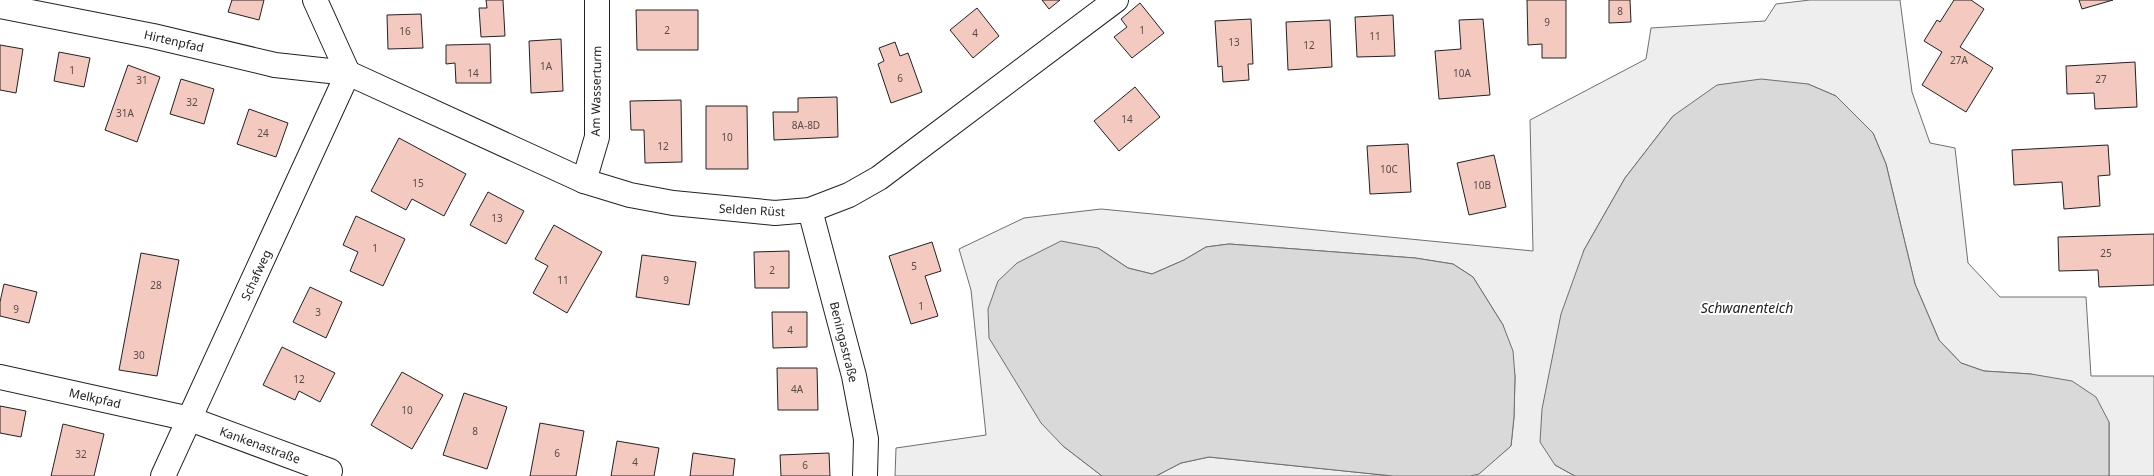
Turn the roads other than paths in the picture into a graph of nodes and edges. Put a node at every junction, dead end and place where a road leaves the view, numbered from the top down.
1 (315, 0) edge
2 (597, 0) edge
3 (1116, 0) edge
4 (0, 6) edge
5 (348, 73) junction
6 (584, 181) junction
7 (810, 210) junction
8 (0, 377) edge
9 (190, 419) junction
10 (330, 471) dead end
11 (163, 476) edge
12 (865, 476) edge

1 - 5 street
2 - 6 street, Am Wasserturm
3 - 7 street, Selden Rüst
4 - 5 street, Hirtenpfad
5 - 6 street, Selden Rüst
5 - 9 street, Schafweg
6 - 7 street, Selden Rüst
7 - 12 street, Beningastraße
8 - 9 street, Melkpfad
9 - 10 street, Kankenastraße
9 - 11 street, Schafweg

